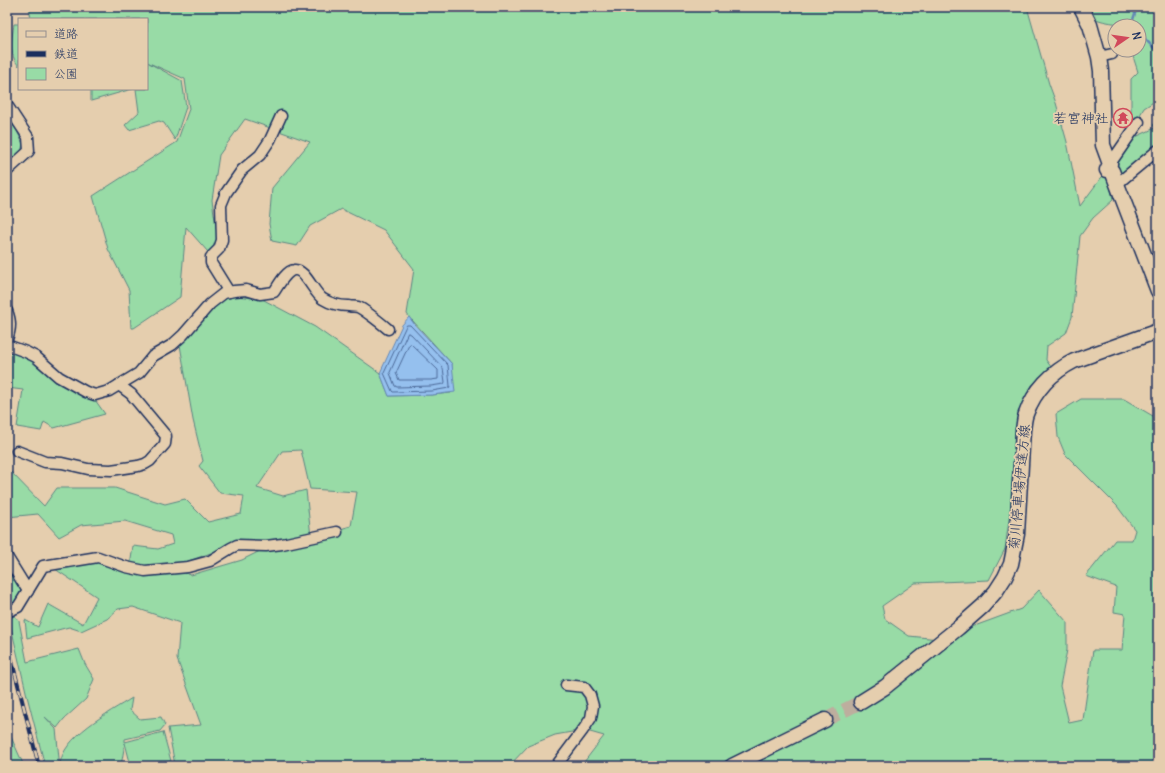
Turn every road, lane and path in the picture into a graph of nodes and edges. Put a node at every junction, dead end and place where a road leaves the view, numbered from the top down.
1 (1081, 7) edge
2 (7, 105) edge
3 (282, 116) dead end
4 (1139, 122) dead end
5 (1158, 150) edge
6 (1110, 164) junction
7 (7, 172) edge
8 (1117, 184) junction
9 (1158, 291) edge
10 (229, 292) junction
11 (7, 311) edge
12 (388, 329) dead end
13 (1158, 331) edge
14 (7, 339) edge
15 (7, 345) edge
16 (119, 385) junction
17 (17, 451) dead end
18 (338, 532) dead end
19 (7, 557) edge
20 (28, 591) junction
21 (7, 612) edge
22 (566, 685) dead end
23 (861, 702) tunnel mouth
24 (825, 720) tunnel mouth
25 (556, 766) edge
26 (732, 766) edge

1 - 6 main road
2 - 7 street
3 - 10 street
4 - 6 street
5 - 8 street
6 - 8 main road
8 - 9 main road
10 - 12 street
10 - 16 street
11 - 14 street
13 - 23 main road, 菊川停車場伊達方線
15 - 16 street
16 - 17 street
18 - 20 street
19 - 20 street
20 - 21 street
22 - 25 street
24 - 26 main road

